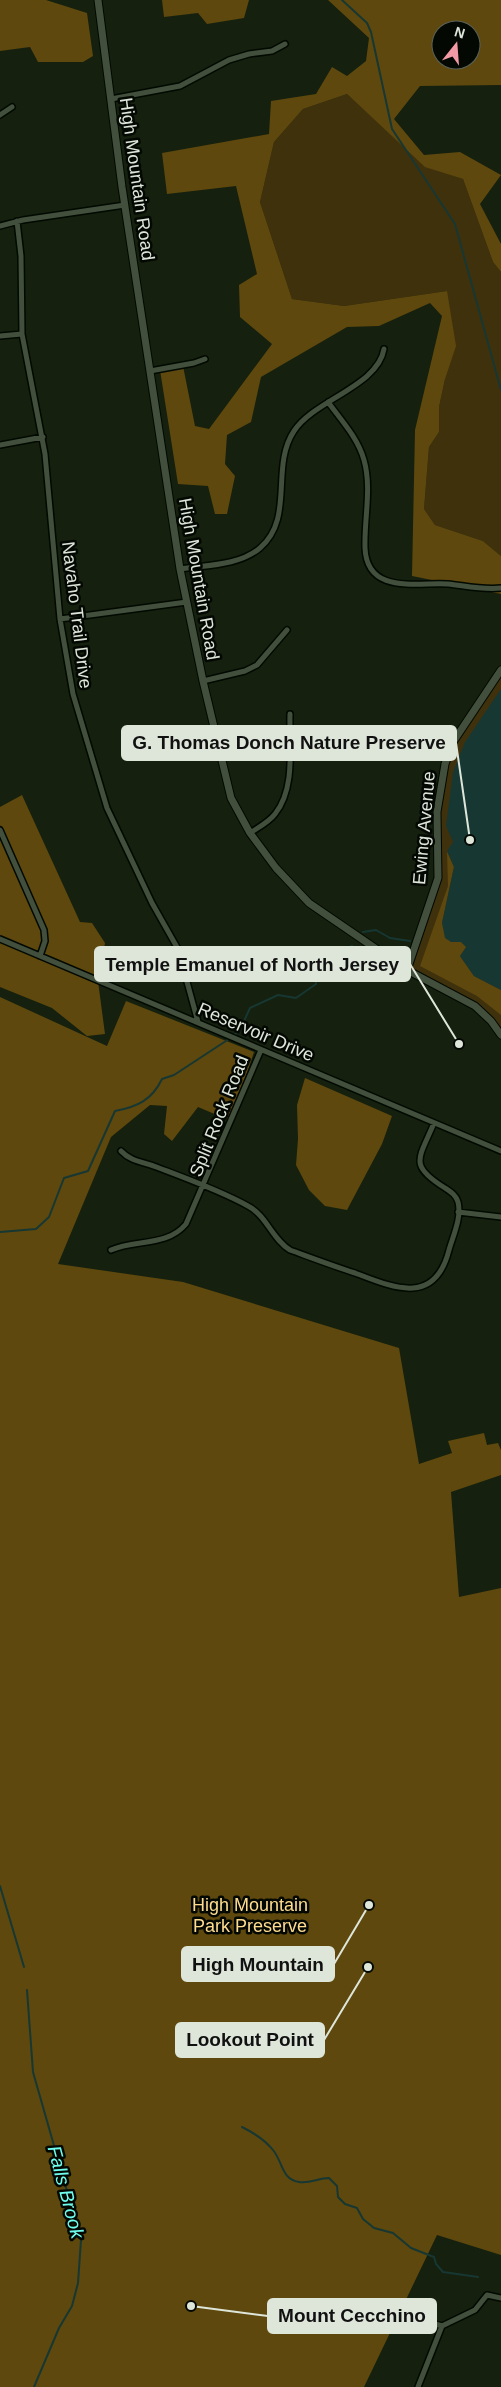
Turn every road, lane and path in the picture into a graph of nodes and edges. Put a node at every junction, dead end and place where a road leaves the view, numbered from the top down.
1 (98, 0) edge
2 (285, 44) dead end
3 (111, 99) junction
4 (12, 107) dead end
5 (0, 115) edge
6 (125, 204) junction
7 (17, 221) junction
8 (0, 226) edge
9 (22, 334) junction
10 (0, 336) edge
11 (384, 349) dead end
12 (205, 359) dead end
13 (150, 371) junction
14 (328, 402) junction
15 (42, 437) junction
16 (0, 445) edge
17 (180, 569) junction
18 (501, 588) edge
19 (187, 602) junction
20 (60, 619) junction
21 (287, 630) dead end
22 (501, 670) edge
23 (203, 681) junction
24 (290, 714) dead end
25 (0, 830) edge
26 (250, 833) junction
27 (0, 939) edge
28 (40, 956) junction
29 (408, 970) junction
30 (198, 1022) junction
31 (501, 1035) edge
32 (261, 1050) junction
33 (434, 1123) junction
34 (121, 1151) dead end
35 (501, 1151) edge
36 (202, 1186) junction
37 (458, 1212) junction
38 (501, 1217) edge
39 (111, 1250) dead end
40 (501, 2298) edge
41 (426, 2321) dead end
42 (442, 2326) junction
43 (418, 2387) edge

1 - 3 main road, High Mountain Road
2 - 3 street
3 - 6 main road, High Mountain Road
4 - 5 street
6 - 7 street
6 - 13 main road, High Mountain Road
7 - 8 street
7 - 9 street, Navaho Trail Drive
9 - 10 street
9 - 15 street, Navaho Trail Drive
11 - 14 street
12 - 13 street
13 - 17 main road, High Mountain Road
14 - 17 street
14 - 18 street
15 - 16 street
15 - 20 street, Navaho Trail Drive
17 - 19 main road, High Mountain Road
19 - 20 street
19 - 23 main road, High Mountain Road
20 - 30 street, Navaho Trail Drive
21 - 23 street
22 - 29 main road, Ewing Avenue
23 - 26 main road, High Mountain Road
24 - 26 street
25 - 28 street
26 - 29 main road, High Mountain Road
27 - 28 street, Reservoir Drive
28 - 30 street, Reservoir Drive
29 - 31 main road, High Mountain Road
30 - 32 street, Reservoir Drive
32 - 33 street, Reservoir Drive
32 - 36 street, Split Rock Road
33 - 35 street, Reservoir Drive
33 - 37 street
34 - 36 street
36 - 37 street, Split Rock Road
36 - 39 street
37 - 38 street
40 - 42 street
41 - 42 street
42 - 43 street

